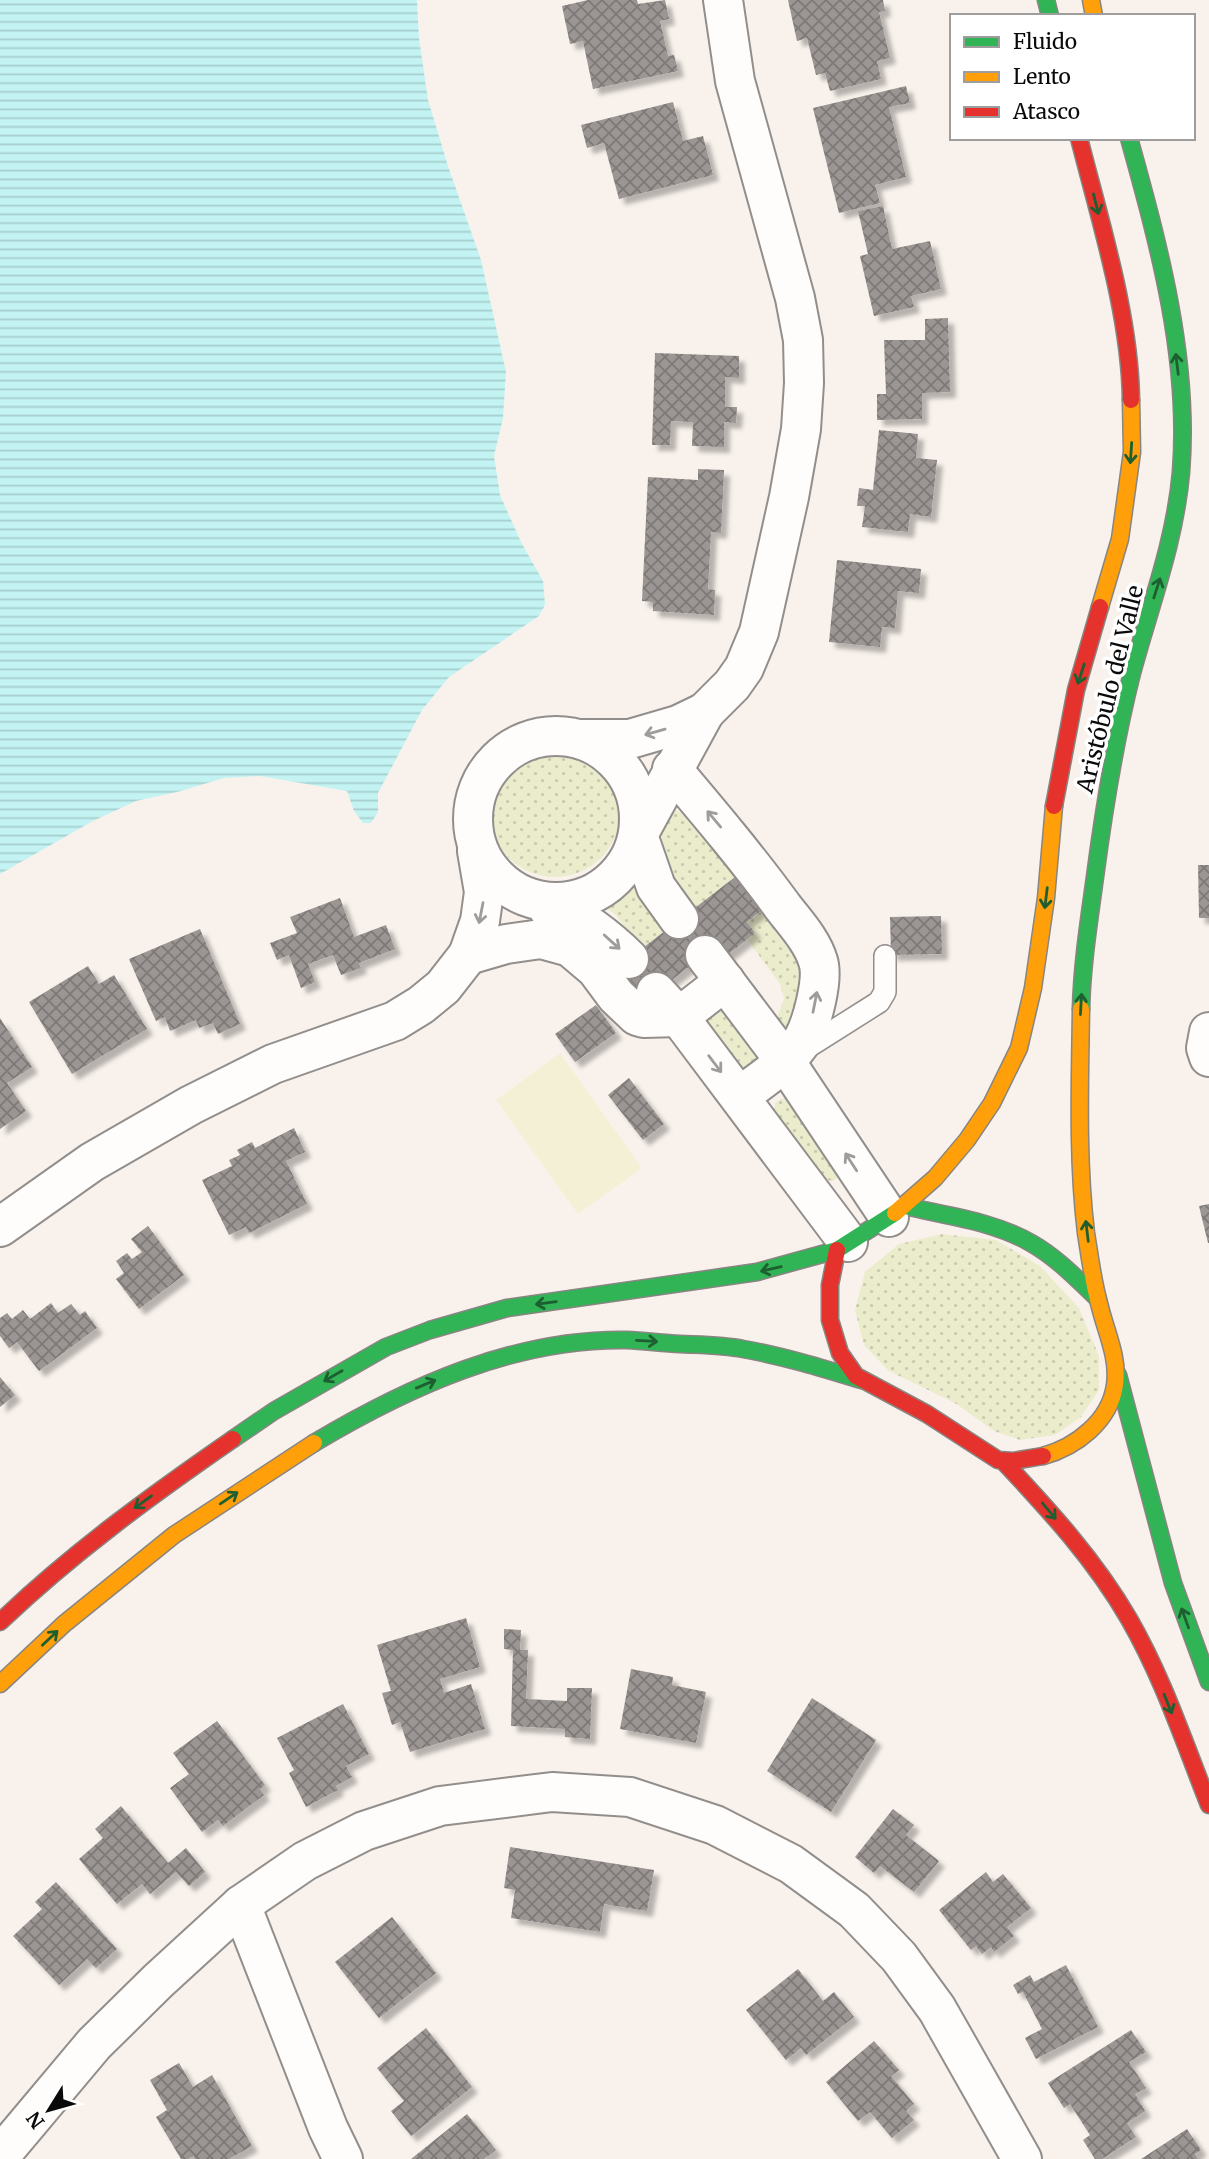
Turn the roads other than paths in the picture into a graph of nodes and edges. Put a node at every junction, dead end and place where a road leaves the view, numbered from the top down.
1 (723, 0) edge
2 (1080, 140) edge
3 (1130, 140) edge
4 (705, 712) junction
5 (576, 739) junction
6 (672, 769) junction
7 (638, 835) junction
8 (476, 846) junction
9 (551, 903) junction
10 (679, 919) dead end
11 (541, 939) junction
12 (468, 955) junction
13 (885, 956) dead end
14 (629, 959) dead end
15 (668, 1004) junction
16 (1209, 1032) edge
17 (1209, 1057) edge
18 (785, 1061) junction
19 (740, 1096) junction
20 (897, 1211) junction
21 (0, 1227) edge
22 (842, 1246) junction
23 (1098, 1298) junction
24 (1118, 1375) junction
25 (861, 1380) junction
26 (1003, 1461) junction
27 (0, 1622) edge
28 (1209, 1682) edge
29 (0, 1684) edge
30 (1209, 1805) edge
31 (241, 1905) junction
32 (0, 2156) edge
33 (343, 2159) edge
34 (1022, 2159) edge

1 - 4 street
2 -> 20 street, Aristóbulo del Valle
23 -> 3 street, Aristóbulo del Valle
4 -> 5 street
4 - 6 street
5 - 7 street
5 - 8 street
6 - 7 street
18 -> 6 street
7 - 9 street
7 - 10 street
8 - 9 street
8 -> 12 street
9 - 11 street
9 -> 14 street
11 - 12 street
11 - 15 street
12 - 21 street
13 - 18 lane
15 - 18 street
15 -> 19 street
16 - 17 street
18 - 19 street
20 -> 18 street
19 - 22 street
20 - 22 street, Aristóbulo del Valle
20 - 23 street
22 - 25 street
22 -> 27 street, Aristóbulo del Valle
23 - 24 street, Aristóbulo del Valle
24 - 26 street
28 -> 24 street, Aristóbulo del Valle
25 - 26 street
29 -> 25 street
26 -> 30 street
31 - 32 street
31 - 33 street
31 - 34 street

